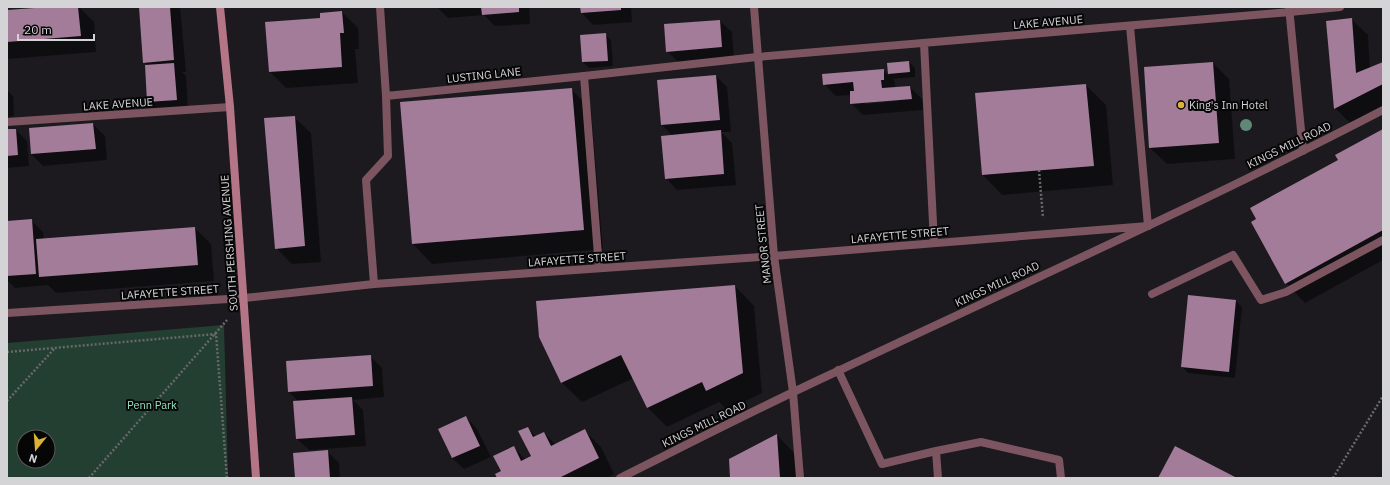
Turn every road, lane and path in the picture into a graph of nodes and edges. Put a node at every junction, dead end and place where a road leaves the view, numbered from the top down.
1 (220, 7) edge
2 (380, 7) edge
3 (754, 7) edge
4 (1340, 7) edge
5 (1289, 10) edge
6 (1130, 26) junction
7 (924, 43) junction
8 (758, 57) junction
9 (584, 76) junction
10 (386, 96) junction
11 (230, 107) junction
12 (1383, 110) edge
13 (7, 122) edge
14 (1303, 152) junction
15 (1040, 170) dead end
16 (1041, 204) dead end
17 (1148, 226) junction
18 (1383, 240) edge
19 (934, 243) junction
20 (774, 256) junction
21 (599, 268) junction
22 (374, 284) junction
23 (1152, 294) dead end
24 (244, 298) junction
25 (7, 313) edge
26 (216, 334) junction
27 (54, 349) junction
28 (7, 352) edge
29 (838, 370) junction
30 (793, 392) junction
31 (1383, 396) edge
32 (7, 401) edge
33 (936, 451) junction
34 (89, 478) edge
35 (227, 478) edge
36 (256, 478) edge
37 (620, 478) edge
38 (800, 478) edge
39 (938, 478) edge
40 (1061, 478) edge
41 (1333, 478) edge

1 - 11 street, SOUTH PERSHING AVENUE
2 - 10 street
3 - 8 street, MANOR STREET
4 - 5 street, LAKE AVENUE
5 - 6 street, LAKE AVENUE
5 - 14 street
6 - 7 street, LAKE AVENUE
6 - 17 street
7 - 8 street, LAKE AVENUE
7 - 19 street
8 - 9 street, LUSTING LANE
8 - 20 street, MANOR STREET
9 - 10 street, LUSTING LANE
9 - 21 street
10 - 22 street
11 - 13 street, LAKE AVENUE
11 - 24 street, SOUTH PERSHING AVENUE
12 - 14 street, KINGS MILL ROAD
14 - 17 street, KINGS MILL ROAD
15 - 16 path
17 - 19 street, LAFAYETTE STREET
17 - 29 street, KINGS MILL ROAD
18 - 23 street
19 - 20 street, LAFAYETTE STREET
20 - 21 street, LAFAYETTE STREET
20 - 30 street, MANOR STREET
21 - 22 street, LAFAYETTE STREET
22 - 24 street, LAFAYETTE STREET
24 - 25 street, LAFAYETTE STREET
24 - 26 path
24 - 36 street, SOUTH PERSHING AVENUE
26 - 27 path
26 - 34 path
26 - 35 path
27 - 28 path
27 - 32 path
29 - 30 street, KINGS MILL ROAD
29 - 33 street
30 - 37 street, KINGS MILL ROAD
30 - 38 street, MANOR STREET
31 - 41 path
33 - 39 street
33 - 40 street

